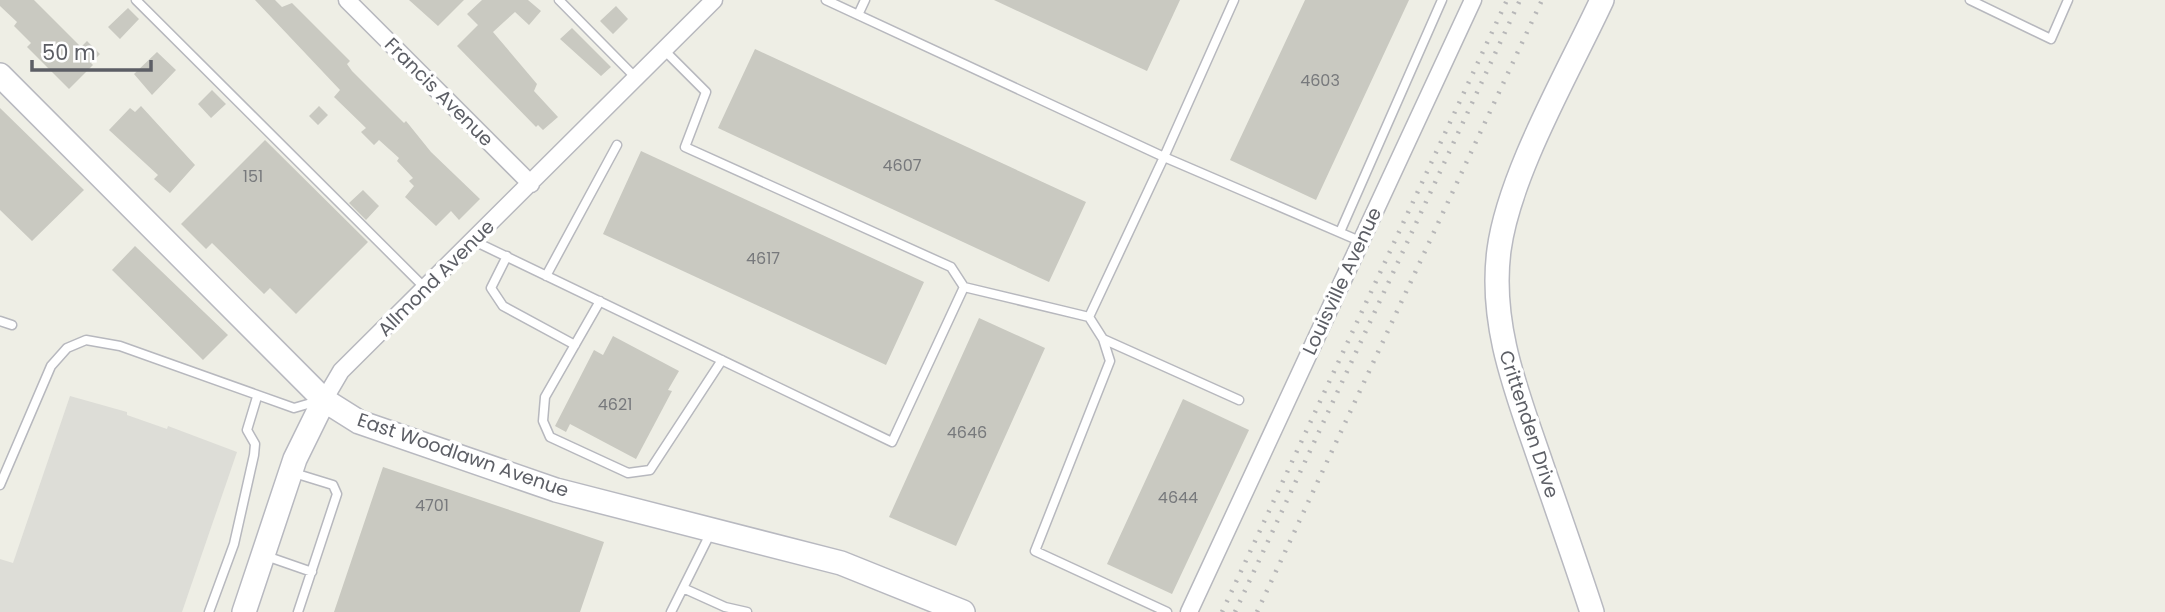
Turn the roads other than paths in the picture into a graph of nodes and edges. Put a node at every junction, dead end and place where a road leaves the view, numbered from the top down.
1 (136, 0) edge
2 (347, 0) edge
3 (559, 0) edge
4 (714, 0) edge
5 (826, 0) edge
6 (865, 0) edge
7 (1234, 0) edge
8 (1442, 0) edge
9 (1473, 0) edge
10 (1602, 0) edge
11 (1971, 0) edge
12 (2068, 0) edge
13 (858, 15) junction
14 (664, 50) junction
15 (0, 75) edge
16 (636, 78) junction
17 (617, 145) dead end
18 (1164, 157) junction
19 (531, 184) junction
20 (1340, 232) junction
21 (474, 241) junction
22 (1362, 242) junction
23 (507, 257) junction
24 (546, 275) junction
25 (964, 286) junction
26 (426, 289) junction
27 (600, 301) junction
28 (1089, 317) junction
29 (0, 321) edge
30 (12, 325) dead end
31 (1103, 339) junction
32 (575, 345) junction
33 (722, 360) junction
34 (257, 397) junction
35 (324, 400) junction
36 (1239, 400) dead end
37 (291, 472) junction
38 (0, 485) edge
39 (712, 530) junction
40 (263, 556) junction
41 (312, 572) junction
42 (683, 588) junction
43 (209, 612) edge
44 (244, 612) edge
45 (298, 612) edge
46 (671, 612) edge
47 (747, 612) edge
48 (963, 612) edge
49 (1167, 612) edge
50 (1189, 612) edge
51 (1592, 612) edge

1 - 26 lane
2 - 19 street, Francis Avenue
3 - 16 lane
4 - 14 street, Allmond Avenue
5 - 13 lane
6 - 13 lane
7 - 18 lane
8 - 20 lane
9 - 22 street, Louisville Avenue
10 - 51 main road, Crittenden Drive
11 - 12 lane
13 - 18 lane
14 - 16 street, Allmond Avenue
14 - 25 lane
15 - 35 main road, East Woodlawn Avenue
16 - 19 street, Allmond Avenue
17 - 24 lane
18 - 20 lane
18 - 28 lane
19 - 21 street, Allmond Avenue
20 - 22 lane
21 - 23 lane
21 - 26 street, Allmond Avenue
22 - 50 street, Louisville Avenue
23 - 24 lane
23 - 32 lane
24 - 27 lane
25 - 28 lane
25 - 33 lane
26 - 35 street, Allmond Avenue
27 - 32 lane
27 - 33 lane
28 - 31 lane
29 - 30 lane
31 - 36 lane
31 - 49 lane
32 - 33 lane
34 - 35 lane
34 - 38 lane
34 - 43 lane
35 - 37 main road, Allmond Avenue
35 - 39 main road, East Woodlawn Avenue
37 - 40 main road, Allmond Avenue
37 - 41 lane
39 - 42 lane
39 - 48 main road, East Woodlawn Avenue
40 - 41 lane
40 - 44 main road, Allmond Avenue
41 - 45 lane
42 - 46 lane
42 - 47 lane

